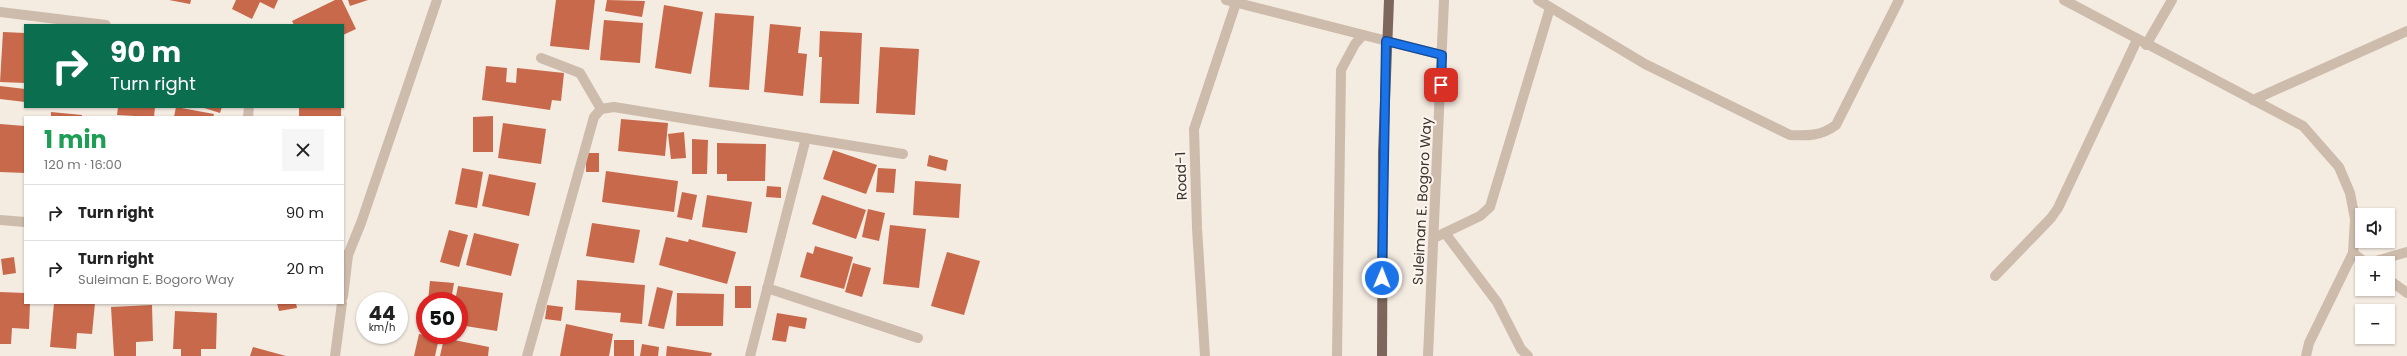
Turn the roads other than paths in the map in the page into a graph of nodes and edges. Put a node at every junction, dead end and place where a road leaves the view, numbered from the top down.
1 (437, 0) edge
2 (1226, 0) edge
3 (1389, 0) edge
4 (1444, 0) edge
5 (1538, 0) edge
6 (1899, 0) edge
7 (2064, 0) edge
8 (2172, 0) edge
9 (1236, 3) junction
10 (1550, 8) junction
11 (0, 12) edge
12 (98, 24) edge
13 (2407, 31) edge
14 (1363, 35) junction
15 (1386, 41) junction
16 (2142, 43) junction
17 (1442, 55) junction
18 (541, 58) dead end
19 (2253, 100) junction
20 (601, 109) junction
21 (806, 138) junction
22 (903, 154) dead end
23 (0, 220) edge
24 (24, 222) edge
25 (1444, 233) junction
26 (1434, 238) junction
27 (2407, 252) edge
28 (2353, 254) junction
29 (346, 255) edge
30 (2356, 256) edge
31 (2393, 256) edge
32 (1995, 276) dead end
33 (344, 283) edge
34 (2395, 285) edge
35 (767, 288) junction
36 (2407, 294) edge
37 (342, 304) edge
38 (918, 338) dead end
39 (335, 356) edge
40 (527, 356) edge
41 (750, 356) edge
42 (1205, 356) edge
43 (1337, 356) edge
44 (1382, 356) edge
45 (1428, 356) edge
46 (1528, 356) edge
47 (2306, 356) edge

1 - 29 street
2 - 9 street
3 - 15 main road
4 - 17 street, Suleiman E. Bogoro Way
5 - 10 street
6 - 10 street
7 - 16 street
8 - 16 street
9 - 14 street
9 - 42 street, Road-1
10 - 25 street
11 - 12 street
13 - 19 street
14 - 15 street
14 - 43 street
15 - 17 street
15 - 44 main road
16 - 19 street
16 - 32 street
17 - 26 street, Suleiman E. Bogoro Way
18 - 20 street
19 - 28 street
20 - 21 street
20 - 40 street
21 - 22 street
21 - 35 street
23 - 24 street
25 - 26 street
25 - 46 street
26 - 45 street, Suleiman E. Bogoro Way
27 - 31 street
28 - 30 street
28 - 47 street
29 - 33 street
34 - 36 street
35 - 38 street
35 - 41 street
37 - 39 street

